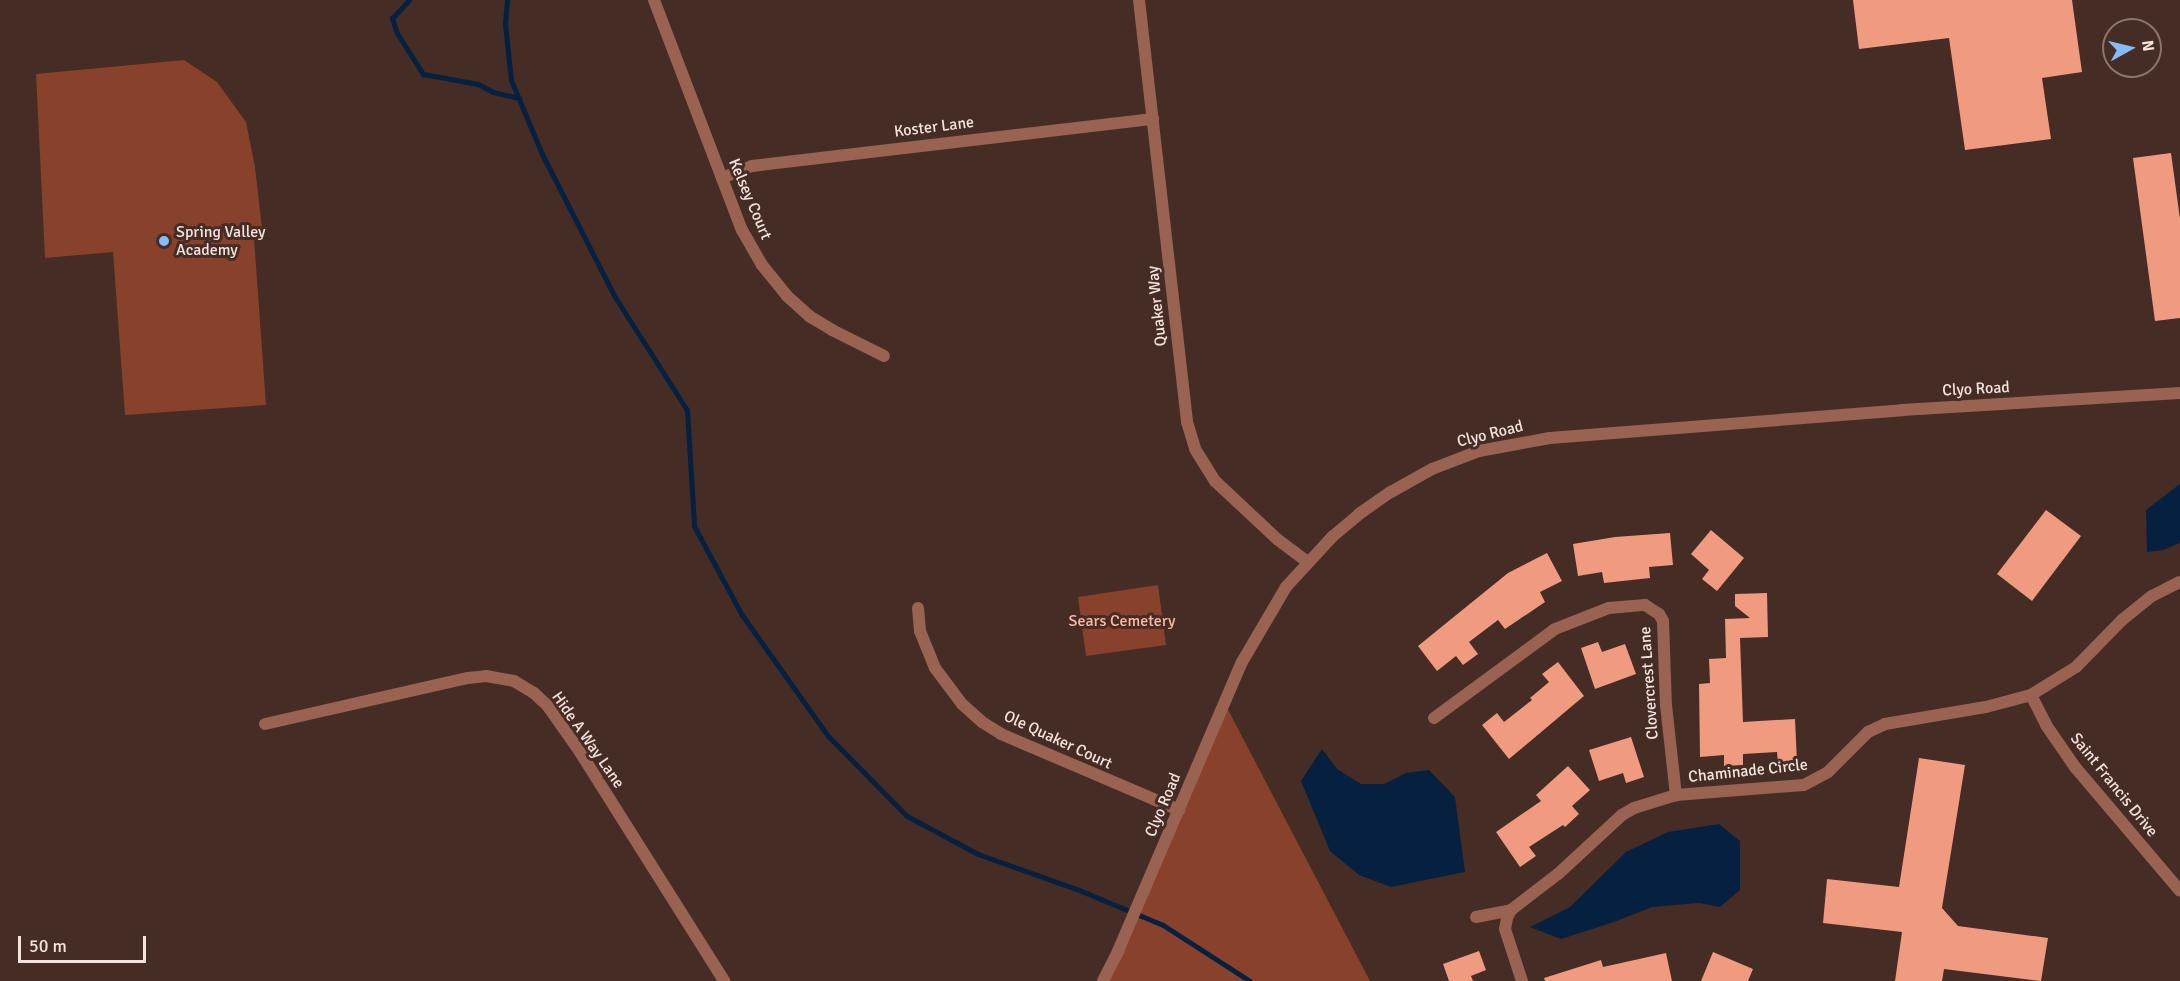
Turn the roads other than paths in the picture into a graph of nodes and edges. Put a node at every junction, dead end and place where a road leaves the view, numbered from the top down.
1 (654, 0) edge
2 (1139, 0) edge
3 (1153, 119) junction
4 (722, 178) junction
5 (884, 356) dead end
6 (2180, 393) edge
7 (1307, 562) junction
8 (2180, 582) edge
9 (918, 608) dead end
10 (2031, 695) junction
11 (1434, 718) dead end
12 (265, 724) dead end
13 (1676, 795) junction
14 (1179, 810) junction
15 (2180, 891) edge
16 (1511, 910) junction
17 (1476, 917) dead end
18 (724, 981) edge
19 (1103, 981) edge
20 (1522, 981) edge

1 - 4 street, Kelsey Court
2 - 3 street, Quaker Way
3 - 4 street, Koster Lane
3 - 7 street, Quaker Way
4 - 5 street, Kelsey Court
6 - 7 street, Clyo Road
7 - 14 street, Clyo Road
8 - 10 street, Chaminade Circle
9 - 14 street, Ole Quaker Court
10 - 13 street, Chaminade Circle
10 - 15 street, Saint Francis Drive
11 - 13 street, Clovercrest Lane
12 - 18 street, Hide A Way Lane
13 - 16 street, Chaminade Circle
14 - 19 street, Clyo Road
16 - 17 street, Chaminade Circle
16 - 20 street

